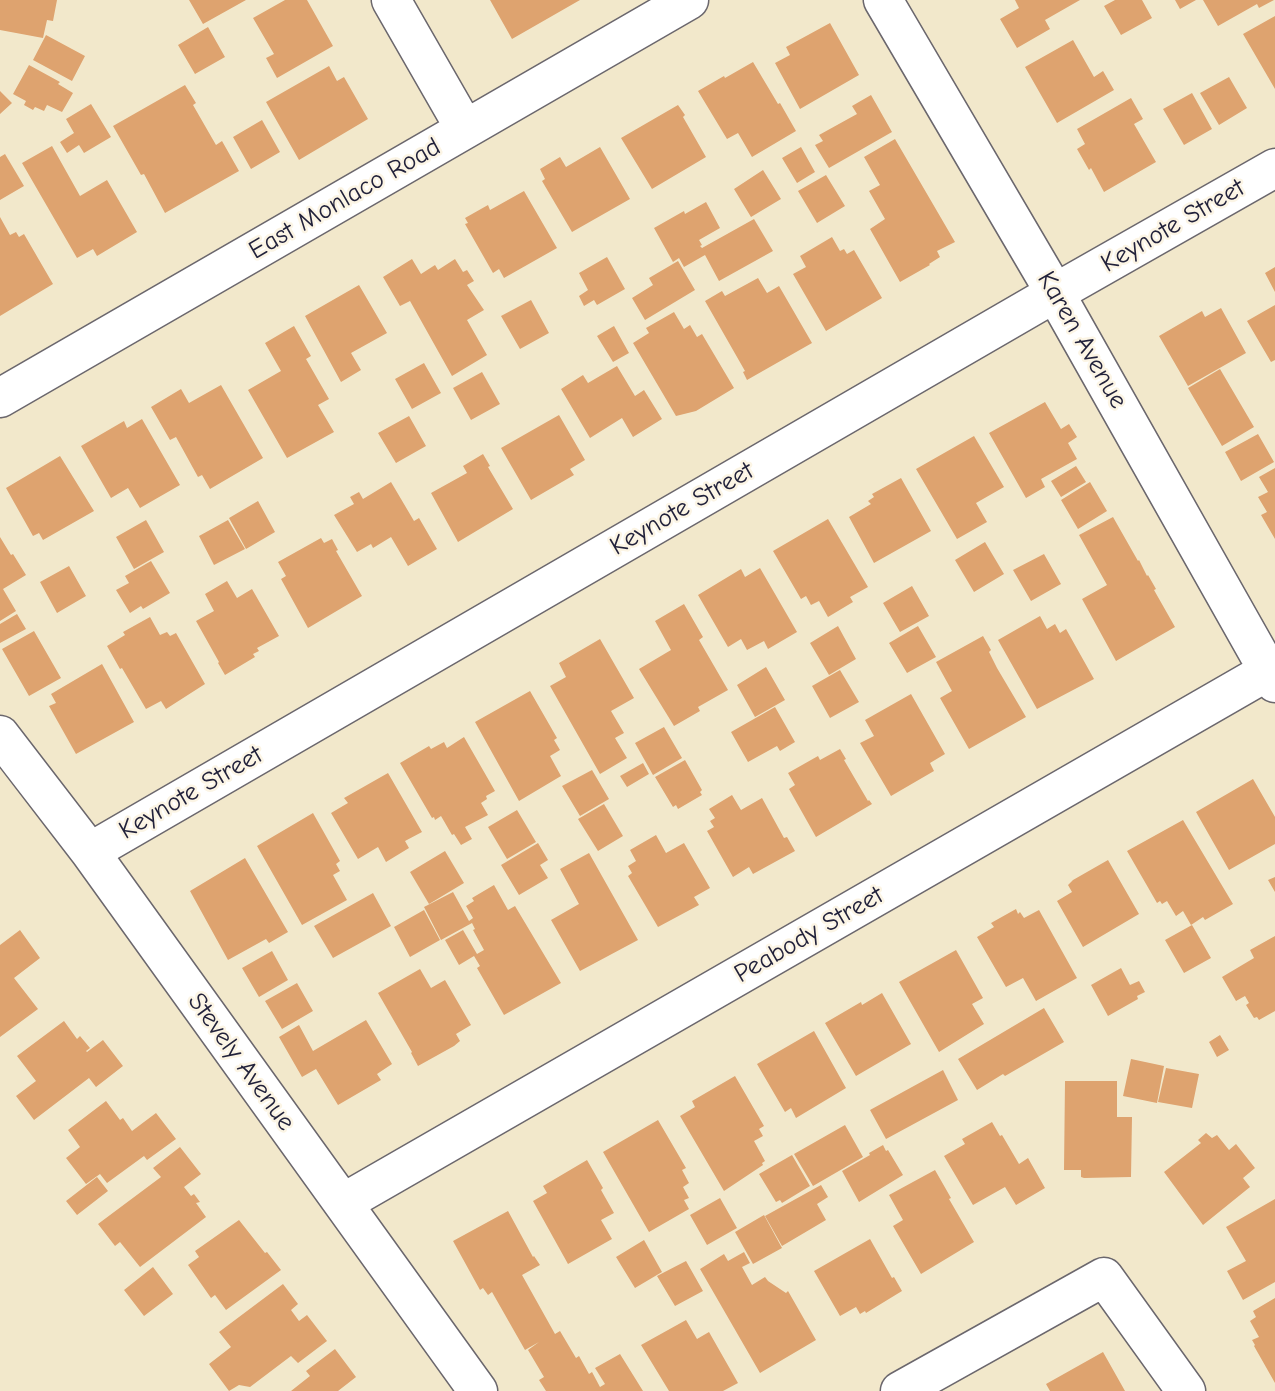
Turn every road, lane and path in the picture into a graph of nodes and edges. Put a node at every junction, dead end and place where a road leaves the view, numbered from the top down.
1 (391, 0) edge
2 (689, 0) edge
3 (883, 0) edge
4 (465, 129) junction
5 (1275, 168) edge
6 (1055, 293) junction
7 (0, 397) edge
8 (1273, 674) edge
9 (0, 735) edge
10 (90, 852) junction
11 (343, 1203) junction
12 (478, 1391) edge
13 (900, 1391) edge
14 (1186, 1391) edge

1 - 4 street
2 - 4 street, East Monlaco Road
3 - 6 street, Karen Avenue
4 - 7 street, East Monlaco Road
5 - 6 street, Keynote Street
6 - 8 street, Karen Avenue
6 - 10 street, Keynote Street
8 - 11 street, Peabody Street
9 - 10 street, Stevely Avenue
10 - 11 street, Stevely Avenue
11 - 12 street, Stevely Avenue
13 - 14 street

